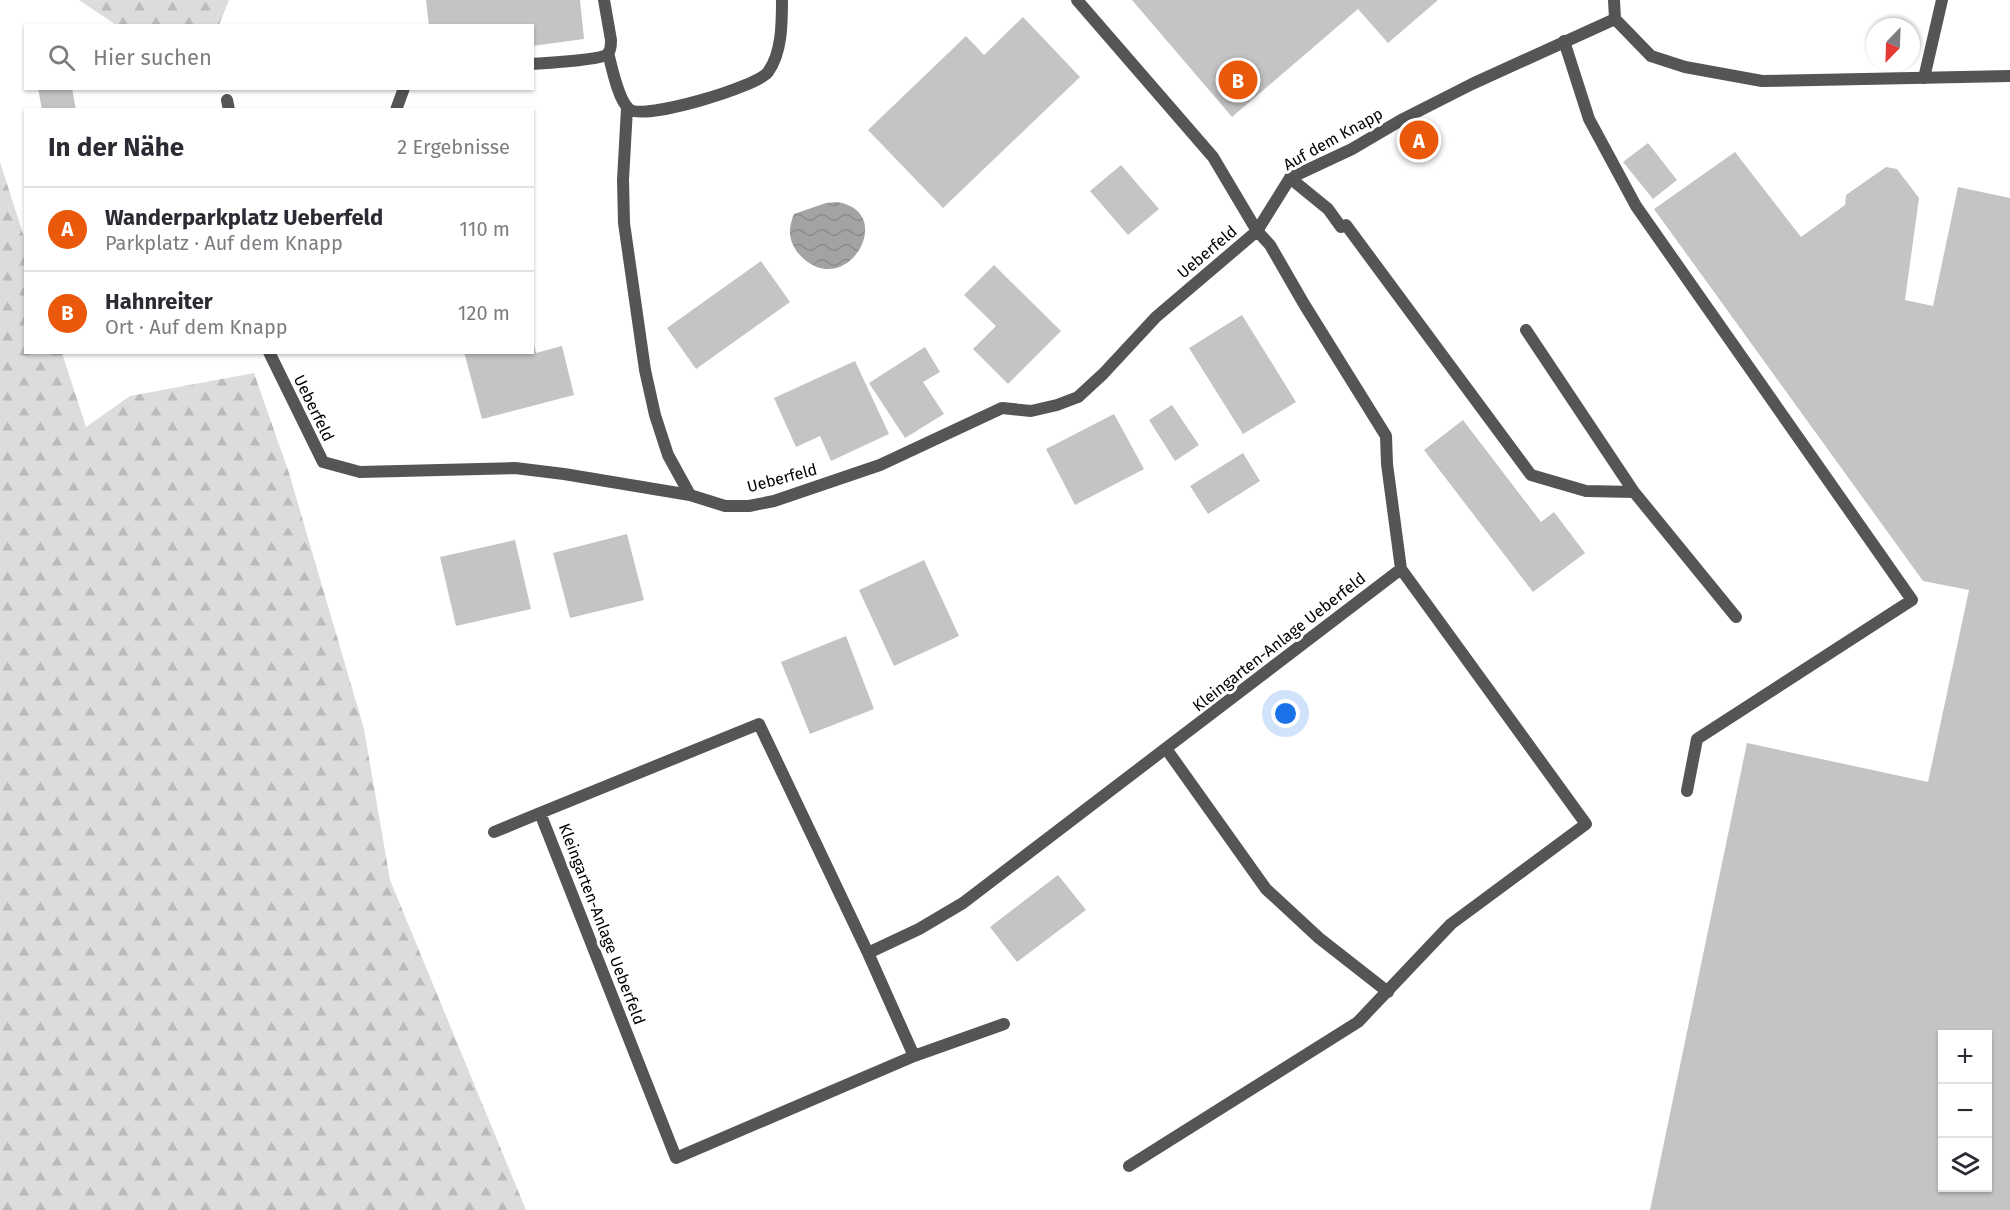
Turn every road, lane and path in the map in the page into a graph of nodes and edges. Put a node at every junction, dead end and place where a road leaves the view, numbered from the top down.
1 (604, 0) edge
2 (782, 0) edge
3 (1077, 0) edge
4 (1614, 0) edge
5 (1942, 0) edge
6 (1615, 19) junction
7 (1564, 41) junction
8 (608, 53) junction
9 (534, 64) edge
10 (2010, 76) edge
11 (1924, 78) junction
12 (403, 90) edge
13 (397, 108) edge
14 (627, 108) junction
15 (1290, 178) junction
16 (1257, 231) junction
17 (1526, 330) dead end
18 (270, 354) edge
19 (1634, 492) junction
20 (690, 495) junction
21 (1401, 569) junction
22 (1736, 617) dead end
23 (1167, 750) junction
24 (1686, 791) dead end
25 (540, 813) junction
26 (494, 832) dead end
27 (868, 954) junction
28 (1388, 992) junction
29 (1004, 1024) dead end
30 (914, 1056) junction
31 (1129, 1166) dead end

1 - 8 street
2 - 14 street
3 - 16 street
4 - 6 street
5 - 11 street
6 - 7 street, Auf dem Knapp
6 - 11 street
7 - 15 street, Auf dem Knapp
7 - 24 street
8 - 9 street
8 - 14 street
10 - 11 street
12 - 13 street
14 - 20 street
15 - 16 street, Auf dem Knapp
15 - 19 street
16 - 20 street, Ueberfeld
16 - 21 street
17 - 19 street
18 - 20 street, Ueberfeld
19 - 22 street
21 - 23 street, Kleingarten-Anlage Ueberfeld
21 - 28 street
23 - 27 street, Kleingarten-Anlage Ueberfeld
23 - 28 street
25 - 26 street
25 - 27 street, Kleingarten-Anlage Ueberfeld
25 - 30 street, Kleingarten-Anlage Ueberfeld
27 - 30 street, Kleingarten-Anlage Ueberfeld
28 - 31 street
29 - 30 street

